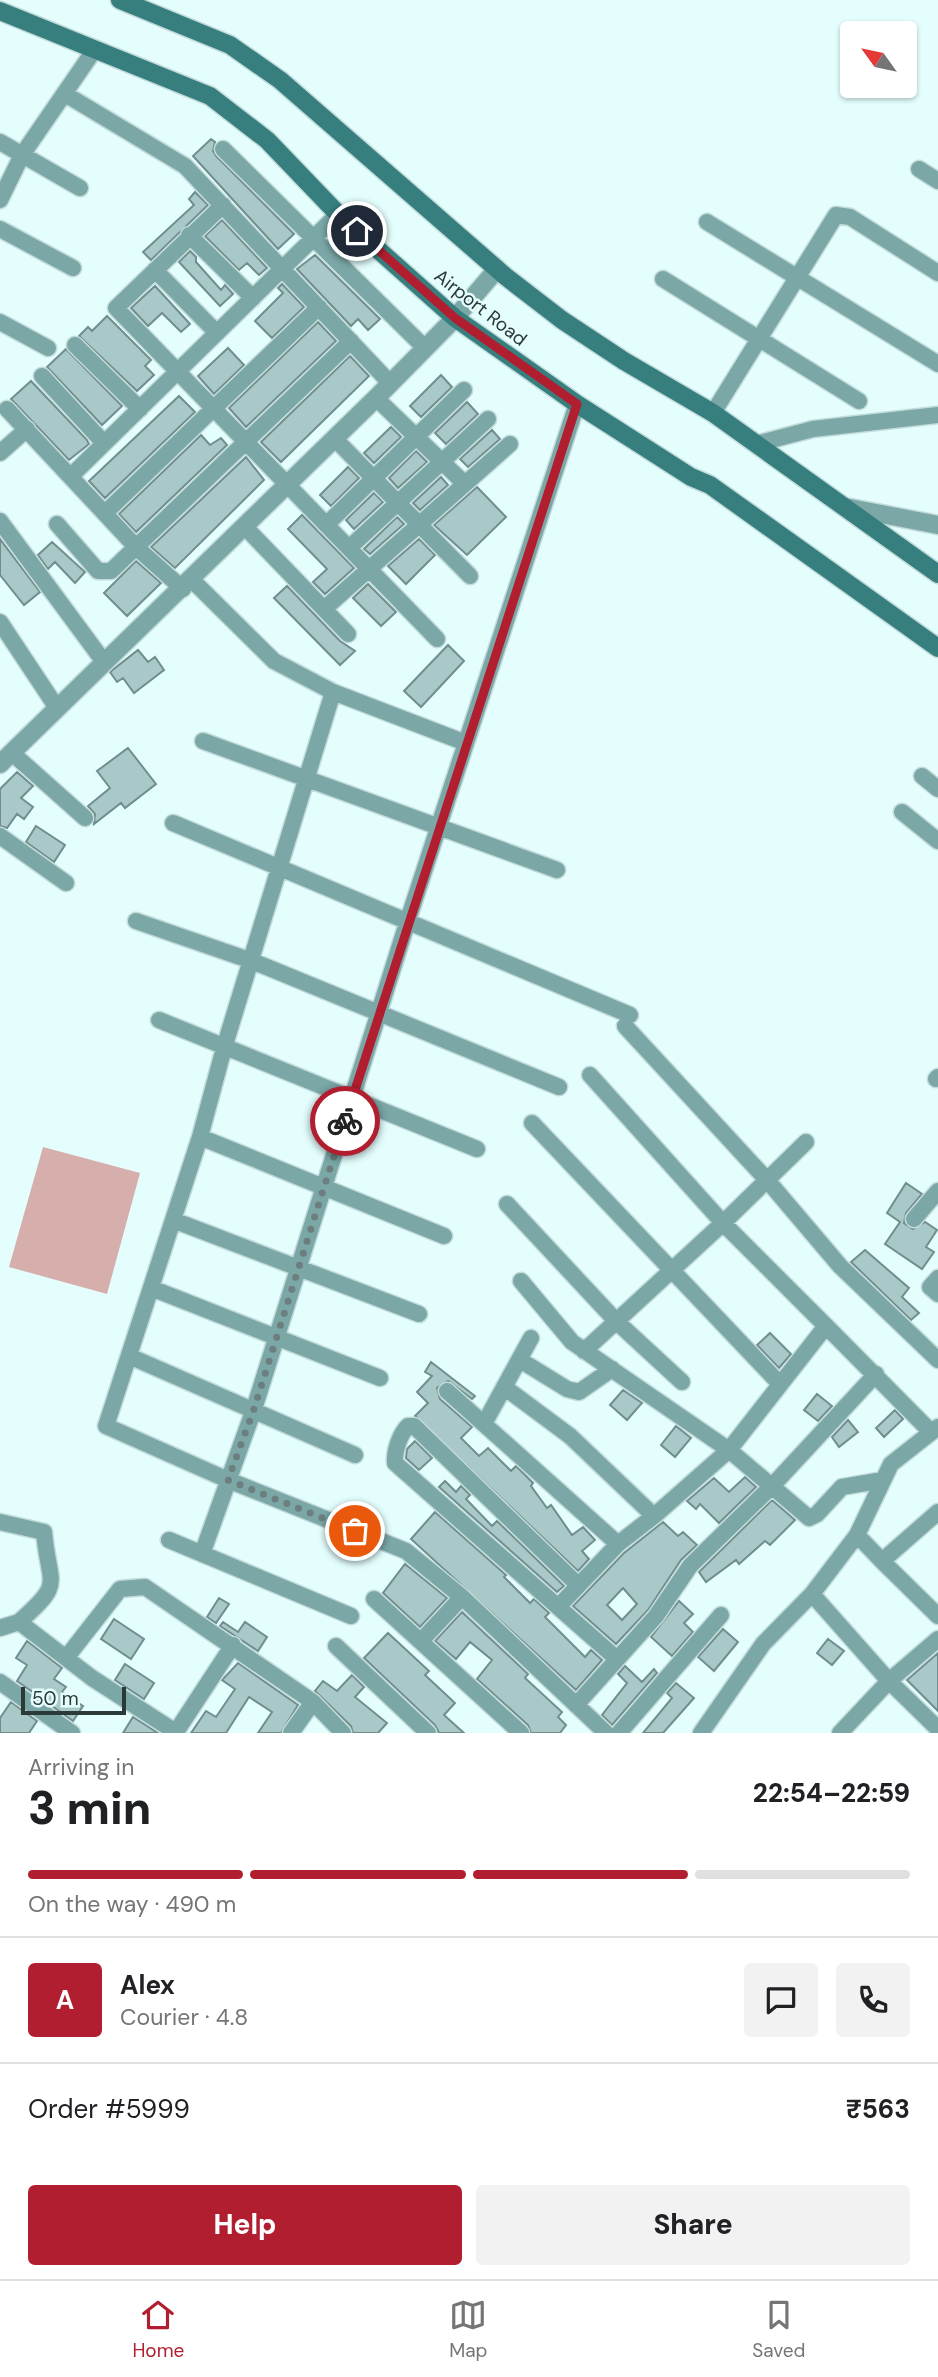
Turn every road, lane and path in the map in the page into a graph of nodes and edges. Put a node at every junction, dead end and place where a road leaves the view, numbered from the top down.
1 (120, 0) edge
2 (0, 11) edge
3 (95, 49) junction
4 (65, 93) junction
5 (0, 142) edge
6 (223, 149) dead end
7 (22, 155) junction
8 (919, 169) dead end
9 (938, 181) edge
10 (80, 188) dead end
11 (0, 200) edge
12 (223, 205) junction
13 (338, 214) junction
14 (707, 222) dead end
15 (0, 229) edge
16 (189, 235) junction
17 (313, 237) junction
18 (73, 268) dead end
19 (283, 268) junction
20 (497, 269) junction
21 (155, 270) junction
22 (938, 273) edge
23 (796, 277) junction
24 (663, 279) dead end
25 (253, 298) junction
26 (319, 307) junction
27 (455, 318) junction
28 (0, 322) edge
29 (217, 333) junction
30 (759, 338) junction
31 (351, 341) junction
32 (75, 345) dead end
33 (48, 348) dead end
34 (425, 348) junction
35 (938, 364) edge
36 (178, 371) junction
37 (42, 376) dead end
38 (390, 383) junction
39 (464, 390) dead end
40 (376, 398) junction
41 (859, 401) dead end
42 (577, 404) junction
43 (213, 408) junction
44 (7, 409) dead end
45 (139, 409) junction
46 (713, 413) junction
47 (938, 415) edge
48 (488, 419) dead end
49 (27, 429) junction
50 (416, 437) junction
51 (334, 438) junction
52 (246, 442) junction
53 (104, 443) junction
54 (510, 444) dead end
55 (755, 444) junction
56 (0, 453) edge
57 (442, 462) junction
58 (72, 475) junction
59 (374, 478) junction
60 (465, 484) junction
61 (288, 485) junction
62 (397, 502) junction
63 (845, 507) junction
64 (105, 513) junction
65 (0, 521) edge
66 (57, 524) dead end
67 (326, 524) junction
68 (419, 525) junction
69 (938, 525) edge
70 (245, 527) junction
71 (137, 548) junction
72 (349, 548) junction
73 (369, 569) junction
74 (938, 574) edge
75 (470, 576) dead end
76 (188, 585) junction
77 (324, 609) junction
78 (0, 622) edge
79 (348, 634) dead end
80 (437, 639) dead end
81 (938, 648) edge
82 (104, 662) junction
83 (333, 692) junction
84 (57, 708) junction
85 (203, 741) dead end
86 (466, 743) junction
87 (6, 758) edge
88 (922, 776) dead end
89 (305, 779) junction
90 (938, 789) edge
91 (902, 812) dead end
92 (85, 818) dead end
93 (173, 823) dead end
94 (440, 828) junction
95 (0, 836) edge
96 (938, 841) edge
97 (278, 869) junction
98 (557, 870) dead end
99 (66, 883) dead end
100 (408, 920) junction
101 (136, 921) dead end
102 (252, 961) junction
103 (380, 1014) junction
104 (159, 1020) dead end
105 (224, 1048) junction
106 (590, 1075) dead end
107 (559, 1087) dead end
108 (352, 1098) junction
109 (532, 1123) dead end
110 (200, 1137) junction
111 (806, 1142) dead end
112 (477, 1149) dead end
113 (767, 1180) junction
114 (323, 1187) junction
115 (938, 1191) edge
116 (507, 1204) dead end
117 (914, 1219) dead end
118 (173, 1220) junction
119 (723, 1223) junction
120 (444, 1236) dead end
121 (297, 1267) junction
122 (672, 1271) junction
123 (938, 1278) edge
124 (521, 1281) dead end
125 (151, 1288) junction
126 (938, 1294) edge
127 (419, 1314) dead end
128 (617, 1322) junction
129 (825, 1326) junction
130 (276, 1338) junction
131 (531, 1338) dead end
132 (584, 1351) junction
133 (129, 1356) junction
134 (520, 1360) junction
135 (938, 1360) edge
136 (612, 1368) junction
137 (876, 1374) junction
138 (380, 1378) dead end
139 (682, 1382) dead end
140 (779, 1383) junction
141 (504, 1387) junction
142 (447, 1391) dead end
143 (254, 1409) junction
144 (485, 1423) junction
145 (934, 1430) edge
146 (729, 1450) junction
147 (355, 1455) dead end
148 (228, 1480) junction
149 (883, 1480) junction
150 (772, 1485) junction
151 (938, 1512) edge
152 (654, 1516) junction
153 (0, 1522) edge
154 (857, 1535) junction
155 (169, 1540) dead end
156 (618, 1544) junction
157 (202, 1554) junction
158 (882, 1561) junction
159 (577, 1584) junction
160 (812, 1594) junction
161 (461, 1597) junction
162 (374, 1599) dead end
163 (558, 1607) junction
164 (721, 1615) dead end
165 (351, 1616) dead end
166 (938, 1616) edge
167 (19, 1622) junction
168 (0, 1628) edge
169 (938, 1639) edge
170 (421, 1641) junction
171 (233, 1645) junction
172 (336, 1646) dead end
173 (66, 1658) junction
174 (617, 1659) junction
175 (0, 1682) edge
176 (889, 1682) junction
177 (313, 1702) junction
178 (576, 1705) junction
179 (938, 1729) edge
180 (72, 1733) edge
181 (176, 1733) edge
182 (291, 1733) edge
183 (342, 1733) edge
184 (428, 1733) edge
185 (521, 1733) edge
186 (606, 1733) edge
187 (619, 1733) edge
188 (701, 1733) edge
189 (840, 1733) edge

1 - 20 main road, Airport Road
2 - 3 main road, Airport Road
3 - 4 street
3 - 13 main road, Airport Road
4 - 7 street
4 - 12 street
5 - 7 street
6 - 17 street
7 - 10 street
7 - 11 street
8 - 9 street
12 - 16 street
12 - 19 street
13 - 17 street
13 - 27 main road, Airport Road
14 - 23 street
15 - 18 street
16 - 21 street
16 - 25 street
17 - 19 street
17 - 34 street
19 - 25 street
19 - 26 street
20 - 27 street
20 - 46 main road, Airport Road
21 - 29 street
21 - 36 street
22 - 23 street
23 - 30 street
23 - 35 street
24 - 30 street
25 - 29 street
26 - 31 street
26 - 43 street
27 - 34 street
27 - 42 main road, Airport Road
28 - 33 street
29 - 36 street
30 - 41 street
30 - 46 street
31 - 38 street
31 - 52 street
32 - 45 street
34 - 38 street
36 - 43 street
36 - 45 street
37 - 53 street
38 - 40 street
39 - 50 street
40 - 50 street
40 - 51 street
42 - 81 main road, Airport Road
42 - 86 street
43 - 52 street
43 - 64 street
44 - 49 street
45 - 53 street
46 - 55 main road, Airport Road
47 - 55 street
48 - 57 street
49 - 56 street
49 - 58 street
50 - 57 street
50 - 59 street
51 - 59 street
51 - 61 street
52 - 61 street
52 - 71 street
53 - 58 street
54 - 60 street
55 - 63 main road, Airport Road
57 - 60 street
57 - 62 street
58 - 64 street
59 - 62 street
59 - 67 street
60 - 68 street
61 - 67 street
61 - 70 street
62 - 68 street
62 - 72 street
63 - 69 street, Airport Road
63 - 74 main road, Airport Road
64 - 71 street
65 - 82 street
66 - 71 street
67 - 72 street
68 - 73 street
68 - 75 street
70 - 76 street
70 - 77 street
71 - 76 street
72 - 73 street
73 - 77 street
73 - 80 street
76 - 82 street
76 - 83 street
77 - 79 street
78 - 84 street
82 - 84 street
83 - 86 street
83 - 89 street
84 - 87 street
85 - 89 street
86 - 94 street
87 - 92 street
88 - 90 street
89 - 94 street
89 - 97 street
91 - 96 street
93 - 97 street
94 - 98 street
94 - 100 street
95 - 99 street
97 - 100 street
97 - 102 street
100 - 103 street
100 - 113 street
101 - 102 street
102 - 103 street
102 - 105 street
103 - 107 street
103 - 108 street
104 - 105 street
105 - 108 street
105 - 110 street
106 - 119 street
108 - 112 street
108 - 114 street
109 - 122 street
110 - 114 street
110 - 118 street
111 - 113 street
113 - 119 street
113 - 135 street
114 - 120 street
114 - 121 street
115 - 117 street
116 - 128 street
118 - 121 street
118 - 125 street
119 - 122 street
119 - 129 street
121 - 127 street
121 - 130 street
122 - 128 street
122 - 140 street
123 - 126 street
124 - 132 street
125 - 130 street
125 - 133 street
128 - 132 street
128 - 139 street
129 - 137 street
129 - 140 street
130 - 138 street
130 - 143 street
131 - 134 street
132 - 136 street
133 - 143 street
133 - 148 street
134 - 136 street
134 - 141 street
136 - 146 street
137 - 145 street
137 - 150 street
140 - 146 street
141 - 144 street
141 - 152 street
142 - 144 street
143 - 147 street
143 - 148 street
144 - 156 street
145 - 149 street
146 - 150 street
146 - 152 street
148 - 157 street
148 - 161 street
149 - 150 street
149 - 154 street
150 - 174 street
151 - 158 street
152 - 156 street
153 - 167 street
154 - 158 street
154 - 160 street
155 - 157 street
156 - 159 street
157 - 165 street
158 - 166 street
159 - 163 street
159 - 163 street
160 - 176 street
160 - 188 street
161 - 170 street
161 - 178 street
162 - 170 street
163 - 174 street
164 - 187 street
167 - 168 street
167 - 173 street
169 - 176 street
170 - 185 street
171 - 173 street
171 - 177 street
171 - 181 street
172 - 184 street
173 - 181 street
174 - 178 street
175 - 180 street
176 - 179 street
176 - 189 street
177 - 182 street
177 - 183 street
178 - 186 street

